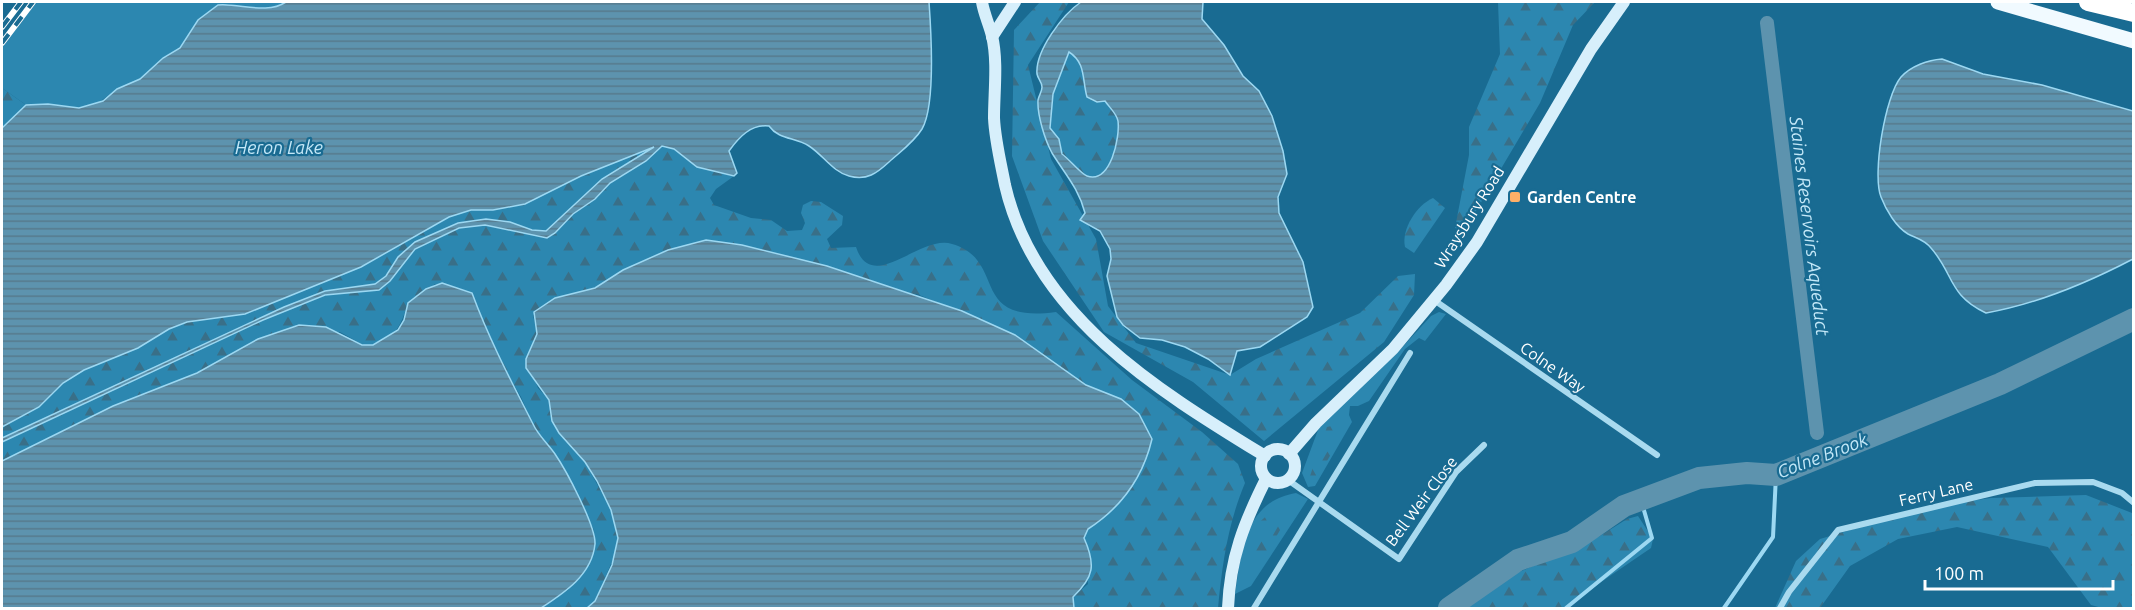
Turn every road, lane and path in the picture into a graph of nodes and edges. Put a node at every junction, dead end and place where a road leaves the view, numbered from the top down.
1 (982, 2) edge
2 (1015, 2) edge
3 (1624, 2) edge
4 (1998, 2) edge
5 (2088, 2) edge
6 (2133, 13) edge
7 (992, 37) junction
8 (2133, 40) edge
9 (1434, 300) junction
10 (1410, 353) dead end
11 (1484, 445) dead end
12 (1289, 454) junction
13 (1657, 455) dead end
14 (1264, 456) junction
15 (1266, 478) junction
16 (1288, 480) junction
17 (1318, 502) junction
18 (2133, 503) edge
19 (1228, 609) edge
20 (1254, 609) edge
21 (1780, 609) edge

1 - 7 main road
2 - 7 main road
3 - 9 main road, Wraysbury Road
4 - 8 main road
5 - 6 highway
7 - 14 main road
9 - 12 main road, Wraysbury Road
9 - 13 street, Colne Way
10 - 17 street
11 - 17 street, Bell Weir Close
12 - 14 main road
12 - 16 main road
14 - 15 main road
15 - 16 main road
15 - 19 main road
16 - 17 street
17 - 20 street
18 - 21 street, Ferry Lane

